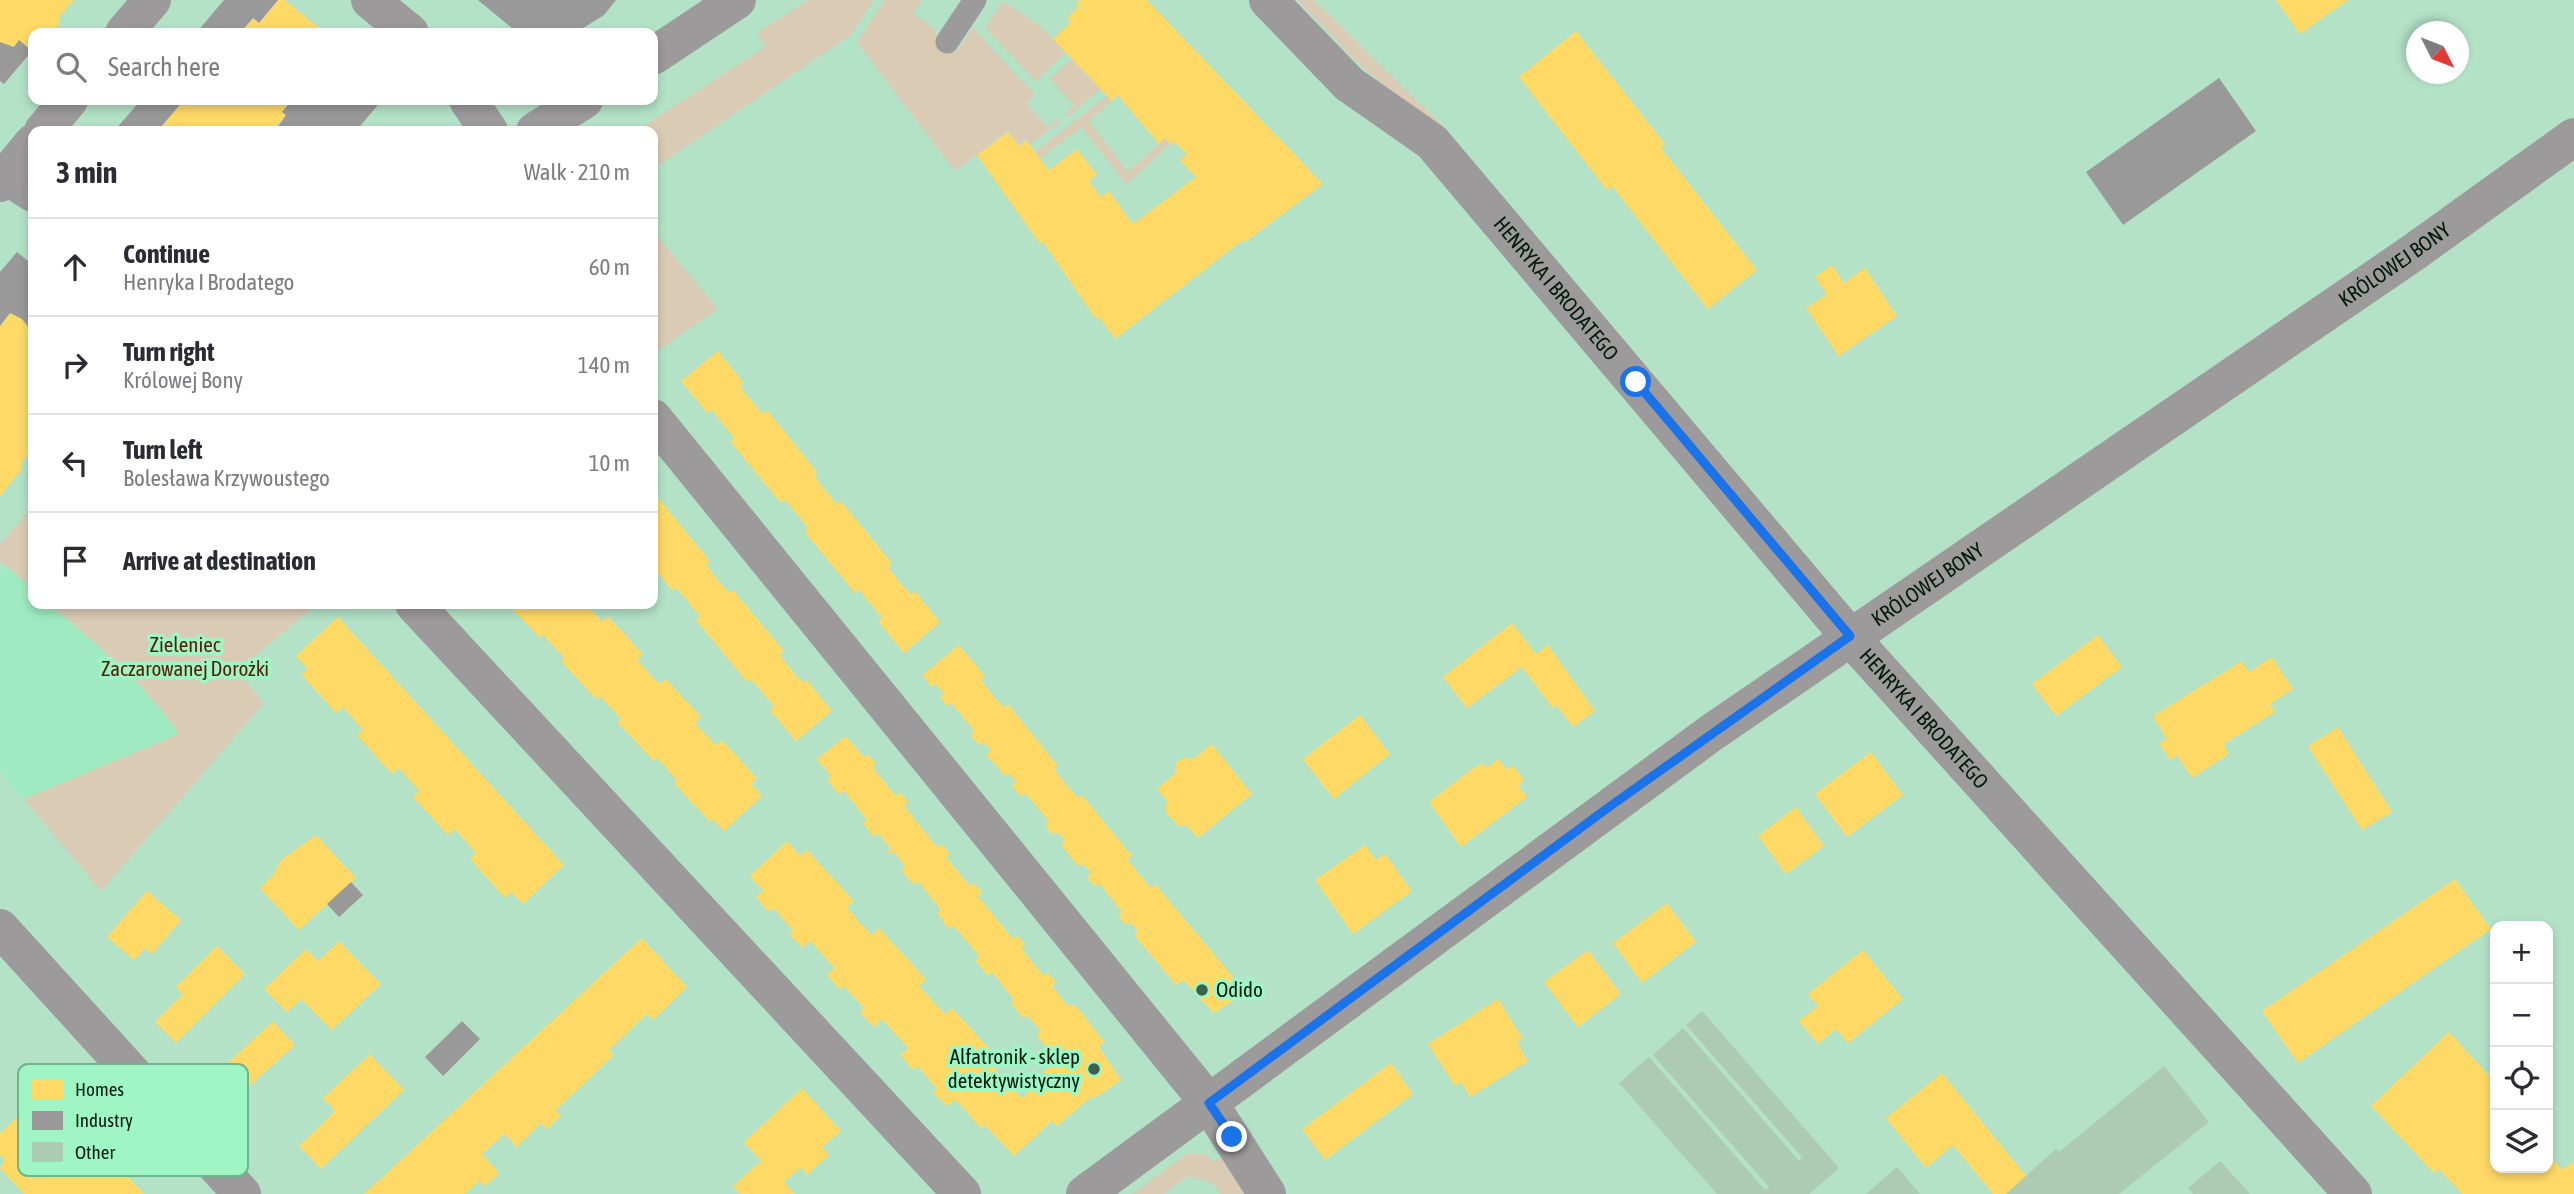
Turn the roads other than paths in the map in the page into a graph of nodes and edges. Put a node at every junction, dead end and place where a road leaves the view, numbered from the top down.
1 (152, 0) edge
2 (370, 0) edge
3 (737, 0) edge
4 (975, 0) edge
5 (1268, 0) edge
6 (128, 28) edge
7 (404, 28) edge
8 (947, 42) dead end
9 (658, 53) edge
10 (65, 105) edge
11 (471, 105) edge
12 (576, 105) edge
13 (47, 126) edge
14 (486, 126) edge
15 (543, 126) edge
16 (2574, 137) edge
17 (28, 151) edge
18 (10, 182) edge
19 (658, 424) edge
20 (419, 609) edge
21 (1850, 636) junction
22 (0, 929) edge
23 (123, 1064) edge
24 (1209, 1103) junction
25 (226, 1176) edge
26 (242, 1194) edge
27 (962, 1194) edge
28 (1085, 1194) edge
29 (1267, 1194) edge
30 (2353, 1194) edge

1 - 6 street
2 - 7 street
3 - 9 street
4 - 8 lane
5 - 21 street, HENRYKA I BRODATEGO
10 - 13 street
11 - 14 street
12 - 15 street
16 - 21 street, KRÓLOWEJ BONY
17 - 18 street
19 - 24 street
20 - 27 street
21 - 24 street, KRÓLOWEJ BONY
21 - 30 street, HENRYKA I BRODATEGO
22 - 23 street
24 - 28 street, KRÓLOWEJ BONY
24 - 29 street
25 - 26 street

